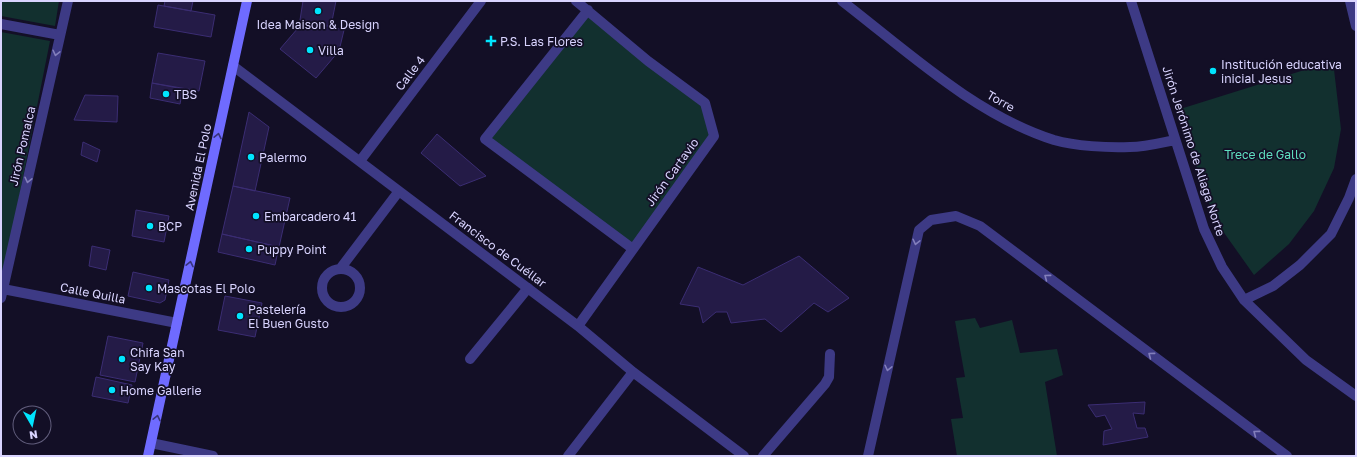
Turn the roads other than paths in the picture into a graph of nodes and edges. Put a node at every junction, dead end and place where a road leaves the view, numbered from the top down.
1 (68, 1) edge
2 (247, 1) edge
3 (481, 1) edge
4 (576, 1) edge
5 (842, 1) edge
6 (1132, 1) edge
7 (1353, 5) edge
8 (588, 10) junction
9 (1, 24) edge
10 (1356, 26) edge
11 (60, 35) junction
12 (233, 66) junction
13 (1175, 140) junction
14 (360, 161) junction
15 (1356, 180) edge
16 (399, 191) junction
17 (633, 249) junction
18 (340, 269) dead end
19 (528, 288) junction
20 (2, 293) edge
21 (1244, 300) junction
22 (177, 323) junction
23 (578, 326) junction
24 (830, 354) dead end
25 (470, 359) dead end
26 (634, 372) junction
27 (1356, 396) edge
28 (151, 443) junction
29 (148, 456) edge
30 (213, 456) edge
31 (568, 456) edge
32 (744, 456) edge
33 (763, 456) edge
34 (868, 456) edge
35 (1287, 456) edge

1 - 11 street, Jirón Pomalca
2 - 12 main road, Avenida El Polo
3 - 14 street, Calle 4
4 - 8 street, Jirón Cartavio
5 - 13 street, Torre
6 - 13 street, Jirón Jerónimo de Aliaga Norte
7 - 10 street
8 - 17 street, Jirón Cartavio
8 - 17 street
9 - 11 street
11 -> 20 street, Jirón Pomalca
12 - 14 street, Francisco de Cuéllar
22 -> 12 main road, Avenida El Polo
13 - 21 street, Jirón Jerónimo de Aliaga Norte
14 - 16 street, Francisco de Cuéllar
15 - 21 street
16 - 18 street
16 - 19 street, Francisco de Cuéllar
17 - 23 street, Jirón Cartavio
19 - 23 street, Francisco de Cuéllar
19 - 25 street
20 - 22 street, Calle Quilla
21 - 27 street, Jirón Jerónimo de Aliaga Norte
28 -> 22 main road, Avenida El Polo
23 - 26 street, Francisco de Cuéllar
24 - 33 street
26 - 31 street
26 - 32 street, Francisco de Cuéllar
28 - 29 main road, Avenida El Polo
28 - 30 street
35 -> 34 street

